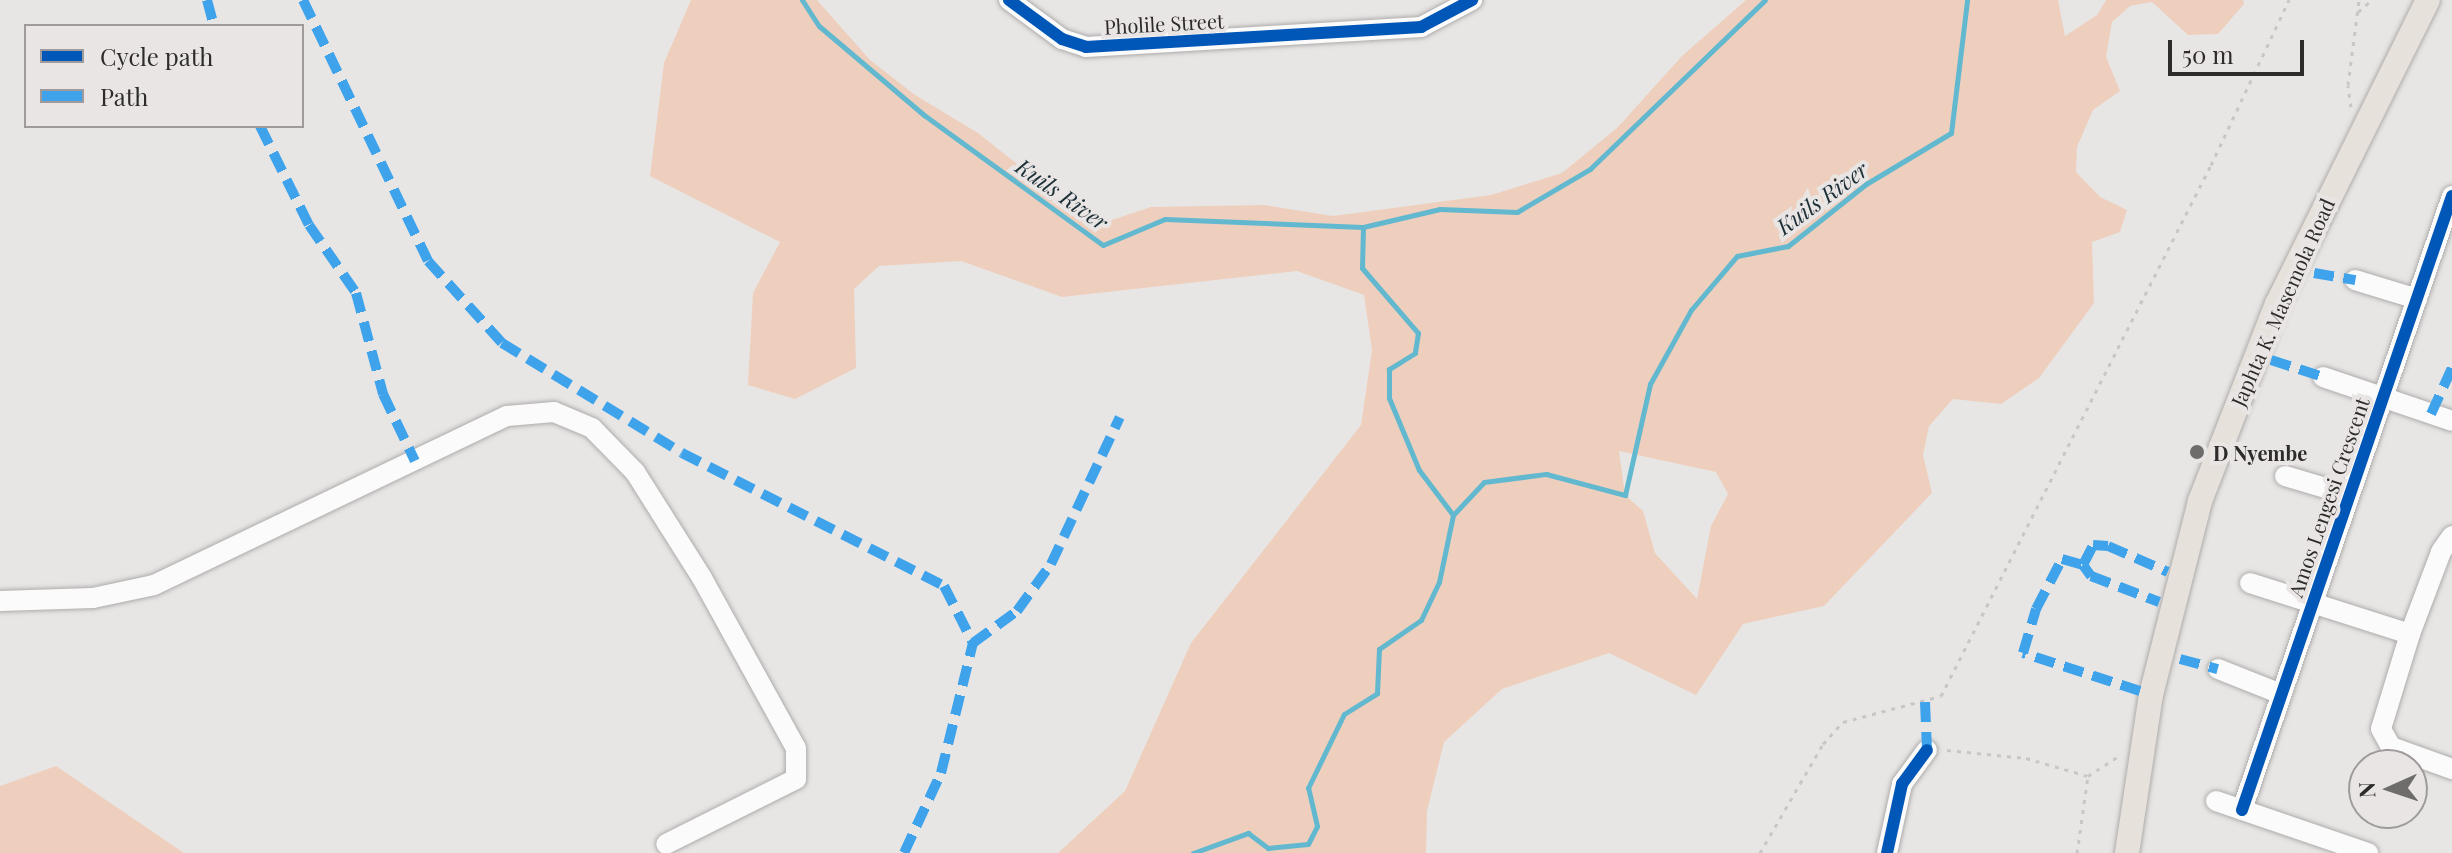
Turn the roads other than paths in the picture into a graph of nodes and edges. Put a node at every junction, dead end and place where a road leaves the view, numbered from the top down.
1 (1009, 0) edge
2 (1472, 0) edge
3 (2428, 0) edge
4 (2452, 196) edge
5 (2355, 280) dead end
6 (2417, 299) junction
7 (2323, 377) dead end
8 (2383, 397) junction
9 (2452, 421) edge
10 (2285, 476) dead end
11 (2349, 495) junction
12 (2452, 536) edge
13 (2250, 583) dead end
14 (0, 601) edge
15 (2313, 602) junction
16 (2410, 634) junction
17 (2218, 669) dead end
18 (2281, 694) junction
19 (1927, 750) dead end
20 (2452, 769) edge
21 (2216, 801) dead end
22 (2242, 810) junction
23 (666, 844) dead end
24 (1887, 853) edge
25 (2127, 853) edge
26 (2368, 853) edge

1 - 2 street, Pholile Street
3 - 25 main road, Japhta K. Masemola Road
4 - 6 street, Amos Lengesi Crescent
5 - 6 street
6 - 8 street, Amos Lengesi Crescent
7 - 8 street
8 - 9 street
8 - 11 street, Amos Lengesi Crescent
10 - 11 street
11 - 15 street, Amos Lengesi Crescent
12 - 16 street
13 - 15 street
14 - 23 street
15 - 16 street
15 - 18 street, Amos Lengesi Crescent
16 - 20 street
17 - 18 street
18 - 22 street, Amos Lengesi Crescent
19 - 24 street
21 - 22 street
22 - 26 street

